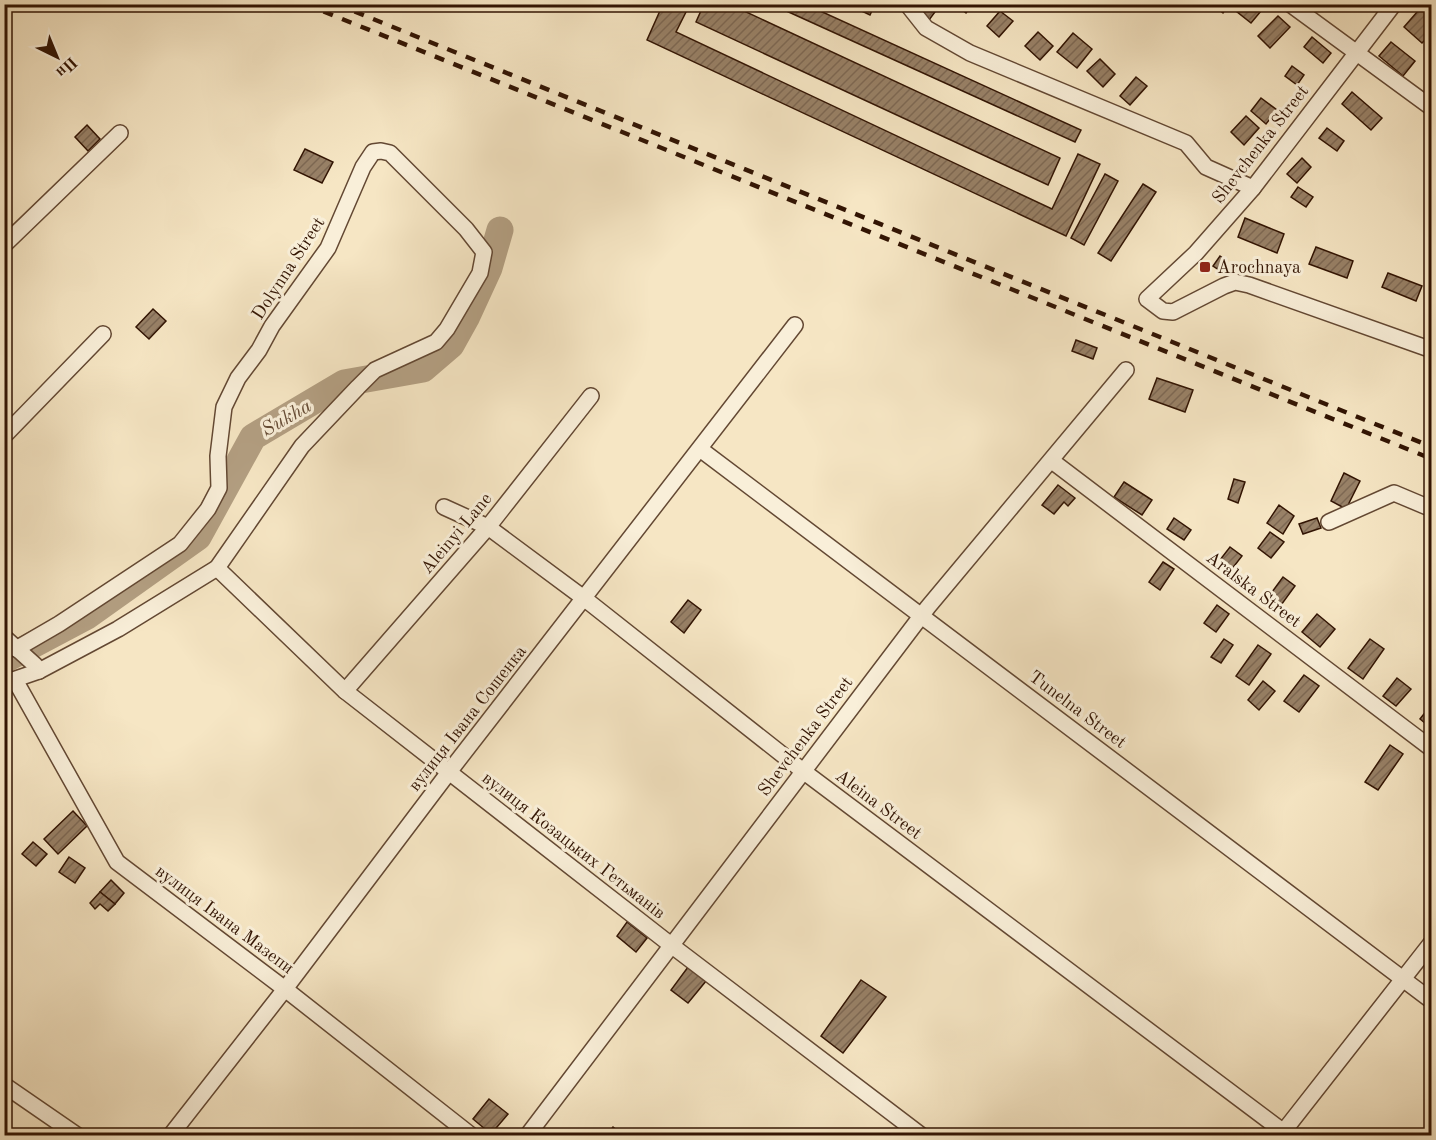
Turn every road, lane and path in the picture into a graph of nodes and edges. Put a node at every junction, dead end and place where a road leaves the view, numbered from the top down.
1 (907, 4) edge
2 (1290, 4) edge
3 (1394, 4) edge
4 (1357, 53) junction
5 (1431, 108) edge
6 (120, 133) dead end
7 (1253, 188) junction
8 (4, 245) edge
9 (795, 325) dead end
10 (103, 334) dead end
11 (1431, 350) edge
12 (1126, 370) dead end
13 (591, 396) dead end
14 (4, 436) edge
15 (700, 449) junction
16 (1052, 461) junction
17 (444, 507) dead end
18 (1431, 509) edge
19 (1329, 522) dead end
20 (488, 527) junction
21 (217, 568) junction
22 (585, 599) junction
23 (922, 615) junction
24 (4, 637) edge
25 (16, 649) junction
26 (37, 668) junction
27 (10, 682) edge
28 (345, 691) junction
29 (1431, 749) edge
30 (803, 771) junction
31 (449, 772) junction
32 (1431, 942) edge
33 (671, 945) junction
34 (1403, 980) junction
35 (285, 989) junction
36 (1431, 1001) edge
37 (4, 1085) edge
38 (1284, 1134) edge
39 (78, 1136) edge
40 (170, 1136) edge
41 (472, 1136) edge
42 (528, 1136) edge
43 (922, 1136) edge

1 - 7 street
2 - 4 street
3 - 4 street, Shevchenka Street
4 - 5 street
4 - 7 street, Shevchenka Street
6 - 8 street
7 - 11 street, Shevchenka Street
9 - 15 street, вулиця Івана Сошенка
10 - 14 street
12 - 16 street, Shevchenka Street
13 - 20 street, Aleinyi Lane
15 - 22 street, вулиця Івана Сошенка
15 - 23 street, Tunelna Street
16 - 23 street, Shevchenka Street
16 - 29 street, Aralska Street
17 - 20 street, Aleina Street
18 - 19 street
20 - 22 street, Aleina Street
20 - 28 street, Aleinyi Lane
21 - 25 street, Dolynna Street
21 - 26 street, Dolynna Street
21 - 28 street, вулиця Козацьких Гетьманів
22 - 30 street, Aleina Street
22 - 31 street, вулиця Івана Сошенка
23 - 30 street, Shevchenka Street
23 - 34 street, Tunelna Street
24 - 25 street
25 - 26 street
26 - 27 street, Dolynna Street
27 - 35 street, вулиця Івана Мазепи
28 - 31 street, вулиця Козацьких Гетьманів
30 - 33 street, Shevchenka Street
30 - 38 street, Aleina Street
31 - 33 street, вулиця Козацьких Гетьманів
31 - 35 street, вулиця Івана Сошенка
32 - 34 street
33 - 42 street, Shevchenka Street
33 - 43 street, вулиця Козацьких Гетьманів
34 - 36 street, Tunelna Street
34 - 38 street
35 - 40 street, вулиця Івана Сошенка
35 - 41 street, вулиця Івана Мазепи
37 - 39 street

